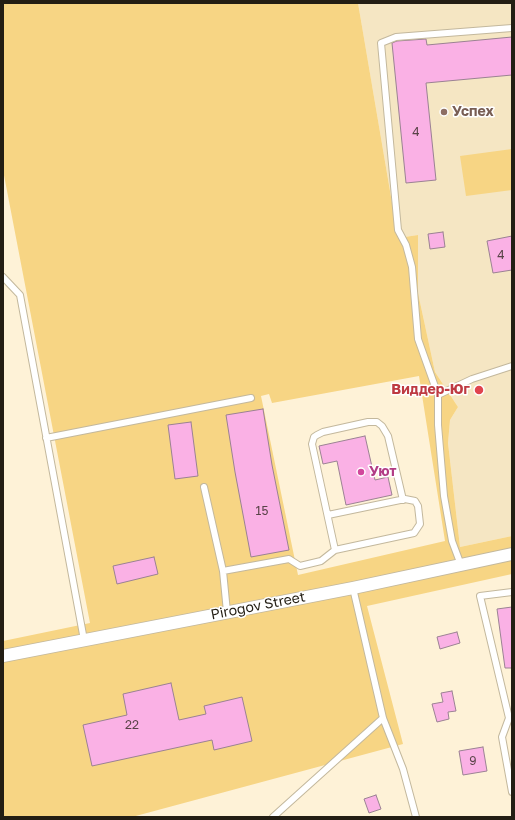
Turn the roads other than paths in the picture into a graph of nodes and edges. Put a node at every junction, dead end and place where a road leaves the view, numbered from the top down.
1 (512, 28) edge
2 (3, 277) edge
3 (512, 366) edge
4 (438, 395) junction
5 (251, 398) dead end
6 (46, 438) junction
7 (204, 487) dead end
8 (403, 500) junction
9 (328, 515) junction
10 (334, 550) junction
11 (512, 554) edge
12 (461, 565) junction
13 (223, 571) junction
14 (353, 588) junction
15 (512, 592) edge
16 (227, 612) junction
17 (84, 640) junction
18 (3, 656) edge
19 (383, 718) junction
20 (511, 718) edge
21 (512, 792) edge
22 (272, 817) edge
23 (416, 817) edge

1 - 4 lane
2 - 6 lane
3 - 4 lane
4 - 12 lane
5 - 6 lane
6 - 17 lane
7 - 13 lane
8 - 9 lane
8 - 9 lane
8 - 10 lane
9 - 10 lane
10 - 13 lane
11 - 12 street, Pirogov Street
12 - 14 street, Pirogov Street
13 - 16 lane
14 - 16 street, Pirogov Street
14 - 19 lane
15 - 20 lane
16 - 17 street, Pirogov Street
17 - 18 street, Pirogov Street
19 - 22 lane
19 - 23 lane
20 - 21 lane

